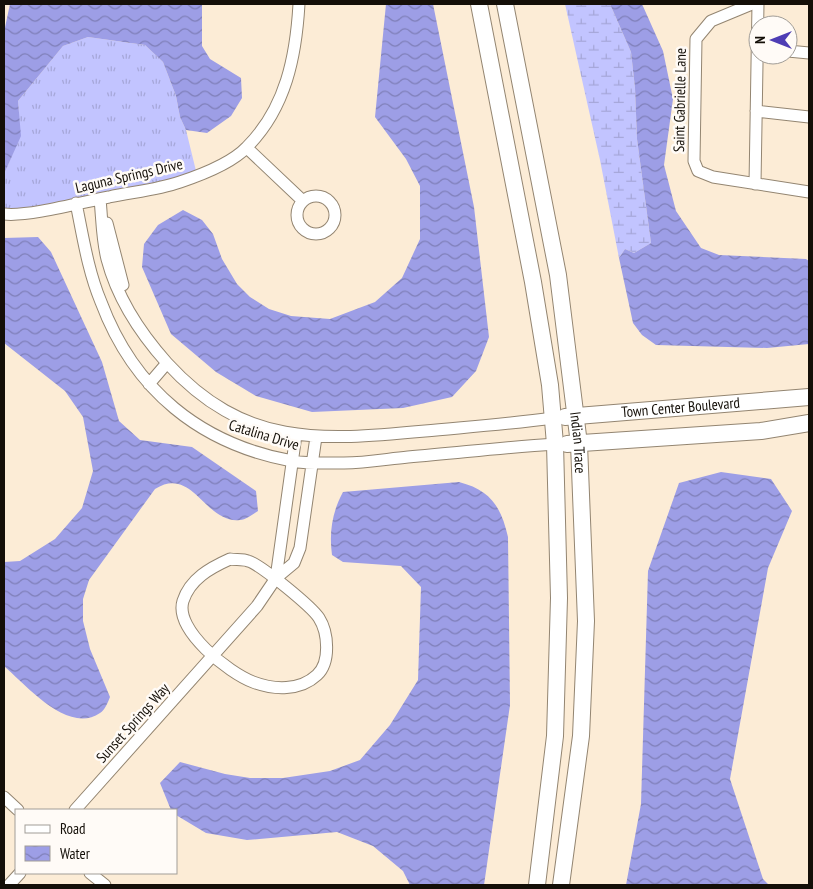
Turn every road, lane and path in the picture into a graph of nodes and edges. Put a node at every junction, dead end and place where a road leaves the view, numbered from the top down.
1 (299, 4) edge
2 (479, 4) edge
3 (505, 4) edge
4 (752, 4) edge
5 (757, 65) edge
6 (756, 111) junction
7 (809, 117) edge
8 (247, 148) junction
9 (755, 184) junction
10 (809, 192) edge
11 (100, 199) junction
12 (303, 201) dead end
13 (76, 203) junction
14 (4, 214) edge
15 (107, 259) junction
16 (89, 263) junction
17 (131, 311) junction
18 (168, 363) junction
19 (149, 384) junction
20 (809, 397) edge
21 (576, 416) junction
22 (553, 418) junction
23 (809, 423) edge
24 (296, 435) junction
25 (316, 437) junction
26 (555, 444) junction
27 (579, 444) junction
28 (292, 461) junction
29 (314, 462) junction
30 (276, 578) junction
31 (213, 656) junction
32 (4, 797) edge
33 (17, 809) edge
34 (76, 809) edge
35 (19, 874) edge
36 (91, 874) edge
37 (9, 885) edge
38 (105, 885) edge
39 (538, 885) edge
40 (561, 885) edge

1 - 8 street, Laguna Springs Drive
2 - 22 main road, Indian Trace
3 - 21 main road, Indian Trace
4 - 9 street, Saint Gabrielle Lane
5 - 6 street
6 - 7 street
6 - 9 street
8 - 11 street, Laguna Springs Drive
8 - 12 street
9 - 10 street, Saint Gabrielle Lane
11 - 13 street, Laguna Springs Drive
11 - 15 street, Catalina Drive
11 - 17 street, Catalina Drive
13 - 14 street, Laguna Springs Drive
13 - 16 street, Catalina Drive
15 - 16 street
15 - 17 street, Catalina Drive
16 - 19 street, Catalina Drive
17 - 18 street, Catalina Drive
18 - 19 street
18 - 24 street, Catalina Drive
19 - 28 street, Catalina Drive
20 - 21 main road, Town Center Boulevard
21 - 22 main road, Town Center Boulevard
21 - 27 main road, Indian Trace
22 - 25 street, Catalina Drive
22 - 26 main road, Indian Trace
23 - 27 main road, Town Center Boulevard
24 - 25 street, Catalina Drive
24 - 28 street, Sunset Springs Way
25 - 29 street, Sunset Springs Way
26 - 27 main road, Town Center Boulevard
26 - 29 street, Catalina Drive
26 - 39 main road, Indian Trace
27 - 40 main road, Indian Trace
28 - 29 street, Catalina Drive
28 - 30 street, Sunset Springs Way
29 - 30 street, Sunset Springs Way
30 - 31 street, Sunset Springs Way
30 - 31 street
30 - 31 street
31 - 34 street, Sunset Springs Way
32 - 33 street
35 - 37 street
36 - 38 street

